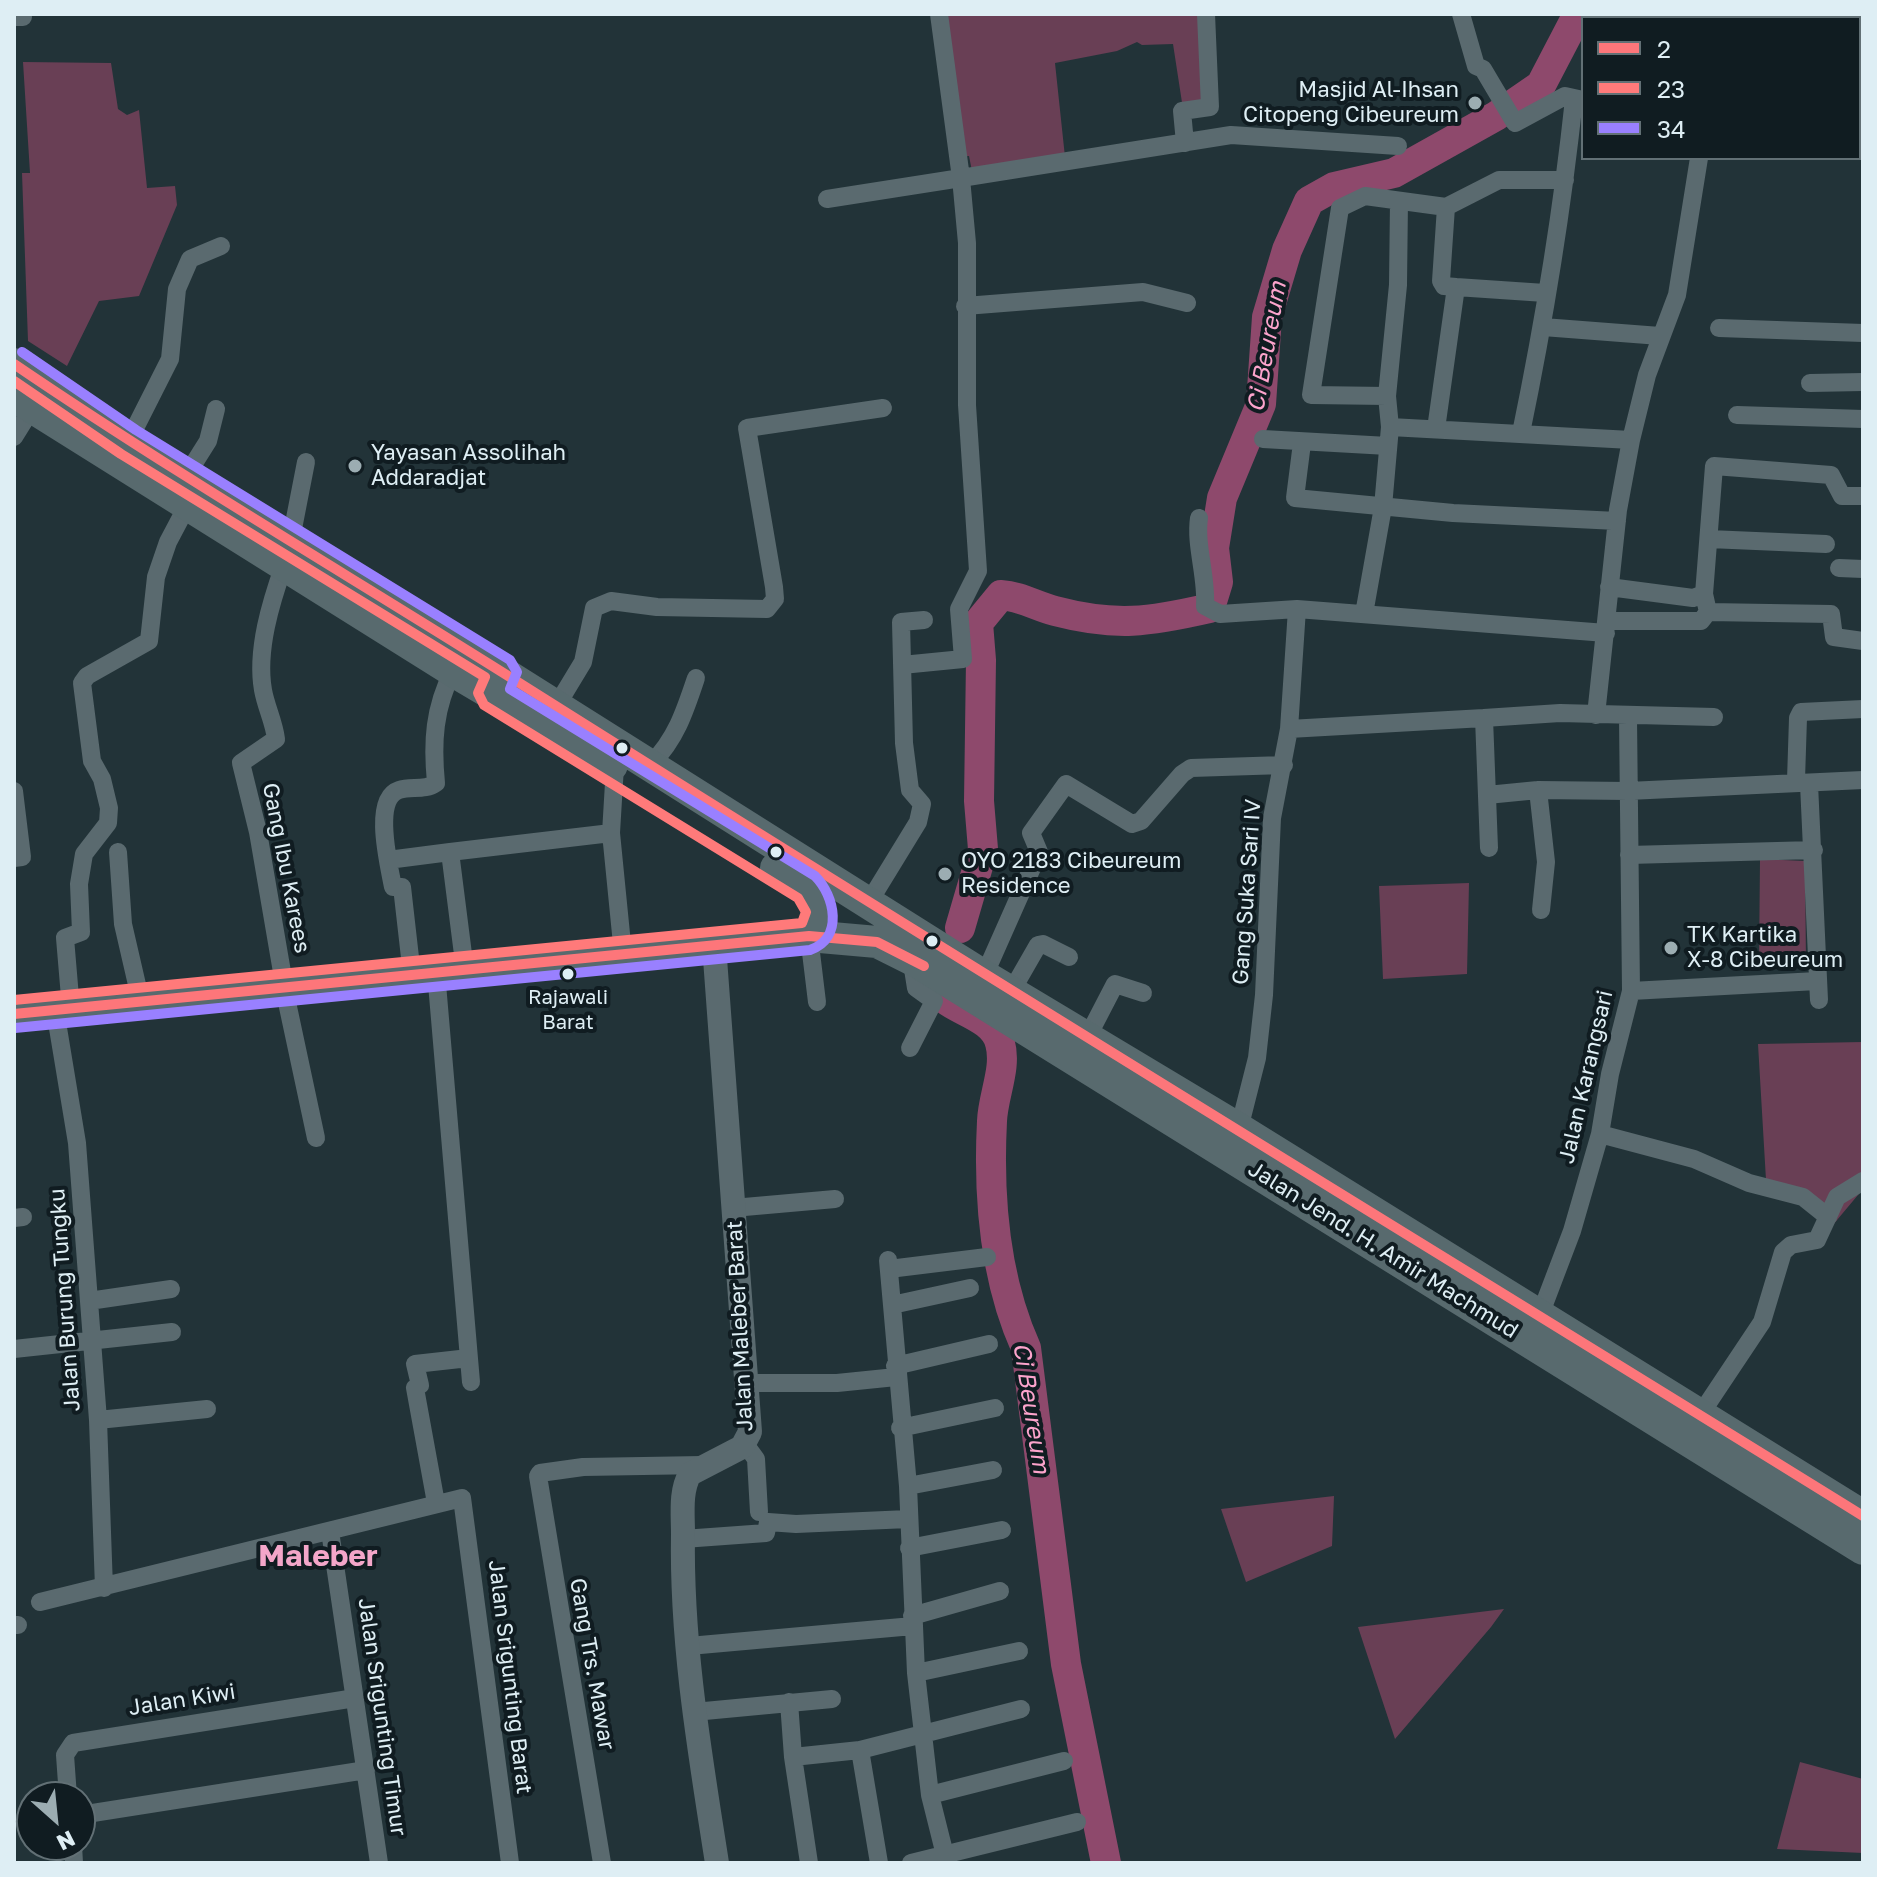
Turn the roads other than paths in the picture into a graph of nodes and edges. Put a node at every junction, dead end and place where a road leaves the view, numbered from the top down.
1 (939, 14) edge
2 (1206, 14) edge
3 (1461, 14) edge
4 (1578, 99) edge
5 (1185, 143) junction
6 (1398, 146) dead end
7 (1699, 160) edge
8 (961, 178) junction
9 (1565, 180) junction
10 (827, 199) dead end
11 (1399, 201) junction
12 (1446, 207) junction
13 (221, 246) dead end
14 (1456, 287) junction
15 (1545, 293) junction
16 (1187, 303) dead end
17 (965, 306) junction
18 (1543, 327) junction
19 (1719, 328) dead end
20 (1863, 333) edge
21 (1660, 336) junction
22 (14, 364) edge
23 (1863, 382) edge
24 (1810, 383) dead end
25 (1387, 396) junction
26 (30, 397) edge
27 (883, 408) dead end
28 (216, 409) dead end
29 (1737, 415) dead end
30 (1863, 419) edge
31 (1390, 427) junction
32 (1436, 429) junction
33 (1521, 433) junction
34 (14, 437) edge
35 (1263, 439) dead end
36 (1631, 440) junction
37 (128, 442) junction
38 (1302, 443) junction
39 (1388, 446) junction
40 (306, 462) dead end
41 (186, 491) junction
42 (1863, 496) edge
43 (1383, 507) junction
44 (1199, 518) dead end
45 (1617, 521) junction
46 (1709, 539) junction
47 (1826, 544) dead end
48 (288, 552) junction
49 (1839, 568) dead end
50 (1863, 569) edge
51 (1609, 587) junction
52 (1706, 603) junction
53 (1297, 609) junction
54 (1364, 614) junction
55 (924, 620) dead end
56 (1606, 627) junction
57 (1863, 641) edge
58 (902, 665) junction
59 (453, 671) junction
60 (696, 678) dead end
61 (497, 683) junction
62 (557, 705) junction
63 (1863, 709) edge
64 (1596, 715) junction
65 (1714, 717) dead end
66 (1484, 718) junction
67 (1628, 718) junction
68 (1289, 729) junction
69 (651, 764) junction
70 (1284, 765) junction
71 (615, 766) junction
72 (1863, 780) edge
73 (1803, 782) junction
74 (1538, 790) junction
75 (14, 791) edge
76 (1628, 791) junction
77 (1487, 795) junction
78 (611, 833) junction
79 (1489, 848) dead end
80 (1814, 850) junction
81 (118, 852) dead end
82 (450, 852) junction
83 (1629, 855) junction
84 (14, 858) edge
85 (388, 860) junction
86 (869, 902) junction
87 (1541, 910) dead end
88 (809, 936) junction
89 (714, 945) junction
90 (916, 952) junction
91 (623, 954) junction
92 (1069, 957) dead end
93 (438, 972) junction
94 (997, 984) junction
95 (285, 987) junction
96 (1631, 991) junction
97 (1143, 993) dead end
98 (141, 1002) junction
99 (817, 1002) dead end
100 (63, 1009) junction
101 (14, 1014) edge
102 (1087, 1038) junction
103 (910, 1048) dead end
104 (1239, 1129) junction
105 (1600, 1134) junction
106 (316, 1138) dead end
107 (1863, 1181) edge
108 (835, 1199) dead end
109 (733, 1208) junction
110 (1828, 1217) junction
111 (987, 1257) dead end
112 (970, 1288) dead end
113 (171, 1289) dead end
114 (89, 1301) junction
115 (892, 1305) junction
116 (1534, 1328) junction
117 (172, 1332) dead end
118 (92, 1343) junction
119 (989, 1344) dead end
120 (14, 1349) edge
121 (469, 1358) junction
122 (896, 1371) junction
123 (471, 1382) dead end
124 (745, 1383) junction
125 (995, 1408) dead end
126 (207, 1409) dead end
127 (1700, 1415) junction
128 (98, 1420) junction
129 (900, 1428) junction
130 (745, 1444) junction
131 (703, 1465) junction
132 (993, 1470) dead end
133 (908, 1486) junction
134 (436, 1503) junction
135 (759, 1512) dead end
136 (1863, 1516) edge
137 (908, 1519) junction
138 (1002, 1530) dead end
139 (330, 1531) junction
140 (683, 1539) junction
141 (909, 1548) junction
142 (1863, 1549) edge
143 (104, 1588) junction
144 (1000, 1591) dead end
145 (40, 1602) dead end
146 (913, 1621) junction
147 (689, 1646) junction
148 (1019, 1651) dead end
149 (916, 1673) junction
150 (355, 1698) junction
151 (832, 1699) dead end
152 (789, 1702) junction
153 (1021, 1709) dead end
154 (694, 1712) junction
155 (923, 1735) junction
156 (860, 1750) junction
157 (793, 1757) junction
158 (1064, 1761) dead end
159 (366, 1770) junction
160 (67, 1781) edge
161 (930, 1795) junction
162 (96, 1812) edge
163 (1077, 1822) dead end
164 (946, 1859) edge
165 (379, 1863) edge
166 (510, 1863) edge
167 (602, 1863) edge
168 (717, 1863) edge
169 (809, 1863) edge
170 (879, 1863) edge
171 (911, 1863) edge

1 - 8 street
2 - 5 street
3 - 4 street
4 - 9 street
5 - 6 street
5 - 8 street
7 - 21 street
8 - 10 street
8 - 17 street
9 - 12 street
9 - 15 street
11 - 12 street
11 - 25 street
11 - 25 street
12 - 14 street
13 - 37 street
14 - 15 street
14 - 32 street
15 - 18 street
16 - 17 street
17 - 58 street
18 - 21 street
18 - 33 street
19 - 20 street
21 - 36 street
22 - 26 highway
23 - 24 street
25 - 31 street
26 - 34 street
26 - 37 highway
26 - 41 highway
27 - 62 street
28 - 41 street
29 - 30 street
31 - 32 street
31 - 39 street
32 - 33 street
33 - 36 street
35 - 38 street
36 - 45 street
37 - 41 highway
38 - 39 street
38 - 43 street
39 - 43 street
40 - 48 street
41 - 48 highway
41 - 100 street, Jalan Burung Tungku
42 - 46 street
43 - 45 street
43 - 54 street
44 - 53 street
45 - 51 street
46 - 47 street
46 - 52 street
48 - 59 highway
48 - 61 highway
48 - 95 street, Gang Ibu Karees
49 - 50 street
51 - 52 street
51 - 56 street
52 - 56 street
52 - 57 street
53 - 54 street
53 - 68 street, Gang Suka Sari IV
54 - 56 street
55 - 58 street
56 - 64 street
58 - 86 street
59 - 61 highway
59 - 85 street
60 - 69 street
61 - 62 highway
61 - 71 highway
62 - 69 highway
63 - 73 street
64 - 66 street
64 - 67 street
65 - 67 street
66 - 68 street
66 - 77 street
67 - 76 street, Jalan Karangsari
68 - 70 street, Gang Suka Sari IV
69 - 86 highway
70 - 94 street
70 - 104 street, Gang Suka Sari IV
71 - 78 street
71 - 88 highway
72 - 73 street
73 - 76 street
73 - 80 street
74 - 76 street
74 - 77 street
74 - 87 street
75 - 84 street
76 - 83 street, Jalan Karangsari
77 - 79 street
78 - 82 street
78 - 91 street
80 - 83 street
80 - 96 street
81 - 98 street
82 - 85 street
82 - 93 street
83 - 96 street, Jalan Karangsari
85 - 93 street
86 - 90 highway
88 - 89 highway
88 - 90 highway
88 - 99 street
89 - 91 highway
89 - 109 street, Jalan Maleber Barat
90 - 94 highway, Jalan Jend. H. Amir Machmud
90 - 103 street
90 - 116 highway, Jalan Jend. H. Amir Machmud
91 - 93 highway
92 - 94 street
93 - 95 highway
93 - 121 street
94 - 102 highway, Jalan Jend. H. Amir Machmud
95 - 98 highway
95 - 106 street, Gang Ibu Karees
96 - 105 street, Jalan Karangsari
97 - 102 street
98 - 100 highway
100 - 101 highway
100 - 114 street, Jalan Burung Tungku
102 - 104 highway, Jalan Jend. H. Amir Machmud
104 - 116 highway, Jalan Jend. H. Amir Machmud
105 - 110 street
105 - 116 street, Jalan Karangsari
107 - 110 street
108 - 109 street
109 - 124 street, Jalan Maleber Barat
110 - 127 street
111 - 115 street
112 - 115 street
113 - 114 street
114 - 118 street, Jalan Burung Tungku
115 - 122 street
116 - 127 highway, Jalan Jend. H. Amir Machmud
116 - 142 highway, Jalan Jend. H. Amir Machmud
117 - 118 street
118 - 120 street
118 - 128 street, Jalan Burung Tungku
119 - 122 street
121 - 123 street
121 - 134 street
122 - 124 street
122 - 129 street
124 - 130 street, Jalan Maleber Barat
125 - 129 street
126 - 128 street
127 - 136 highway, Jalan Jend. H. Amir Machmud
128 - 143 street, Jalan Burung Tungku
129 - 133 street
130 - 131 street, Jalan Maleber Barat
130 - 135 street
131 - 140 street
131 - 167 street, Gang Trs. Mawar
132 - 133 street
133 - 137 street
134 - 139 street
134 - 166 street, Jalan Srigunting Barat
137 - 140 street
137 - 141 street
138 - 141 street
139 - 143 street
139 - 150 street, Jalan Srigunting Timur
140 - 147 street
141 - 146 street
143 - 145 street
144 - 146 street
146 - 147 street
146 - 149 street
147 - 154 street
148 - 149 street
149 - 155 street
150 - 159 street, Jalan Srigunting Timur
150 - 160 street, Jalan Kiwi
151 - 152 street
152 - 154 street
152 - 157 street
153 - 155 street
154 - 168 street
155 - 156 street
155 - 161 street
156 - 157 street
156 - 170 street
157 - 169 street
158 - 161 street
159 - 162 street
159 - 165 street, Jalan Srigunting Timur
161 - 164 street
163 - 164 street
164 - 171 street

